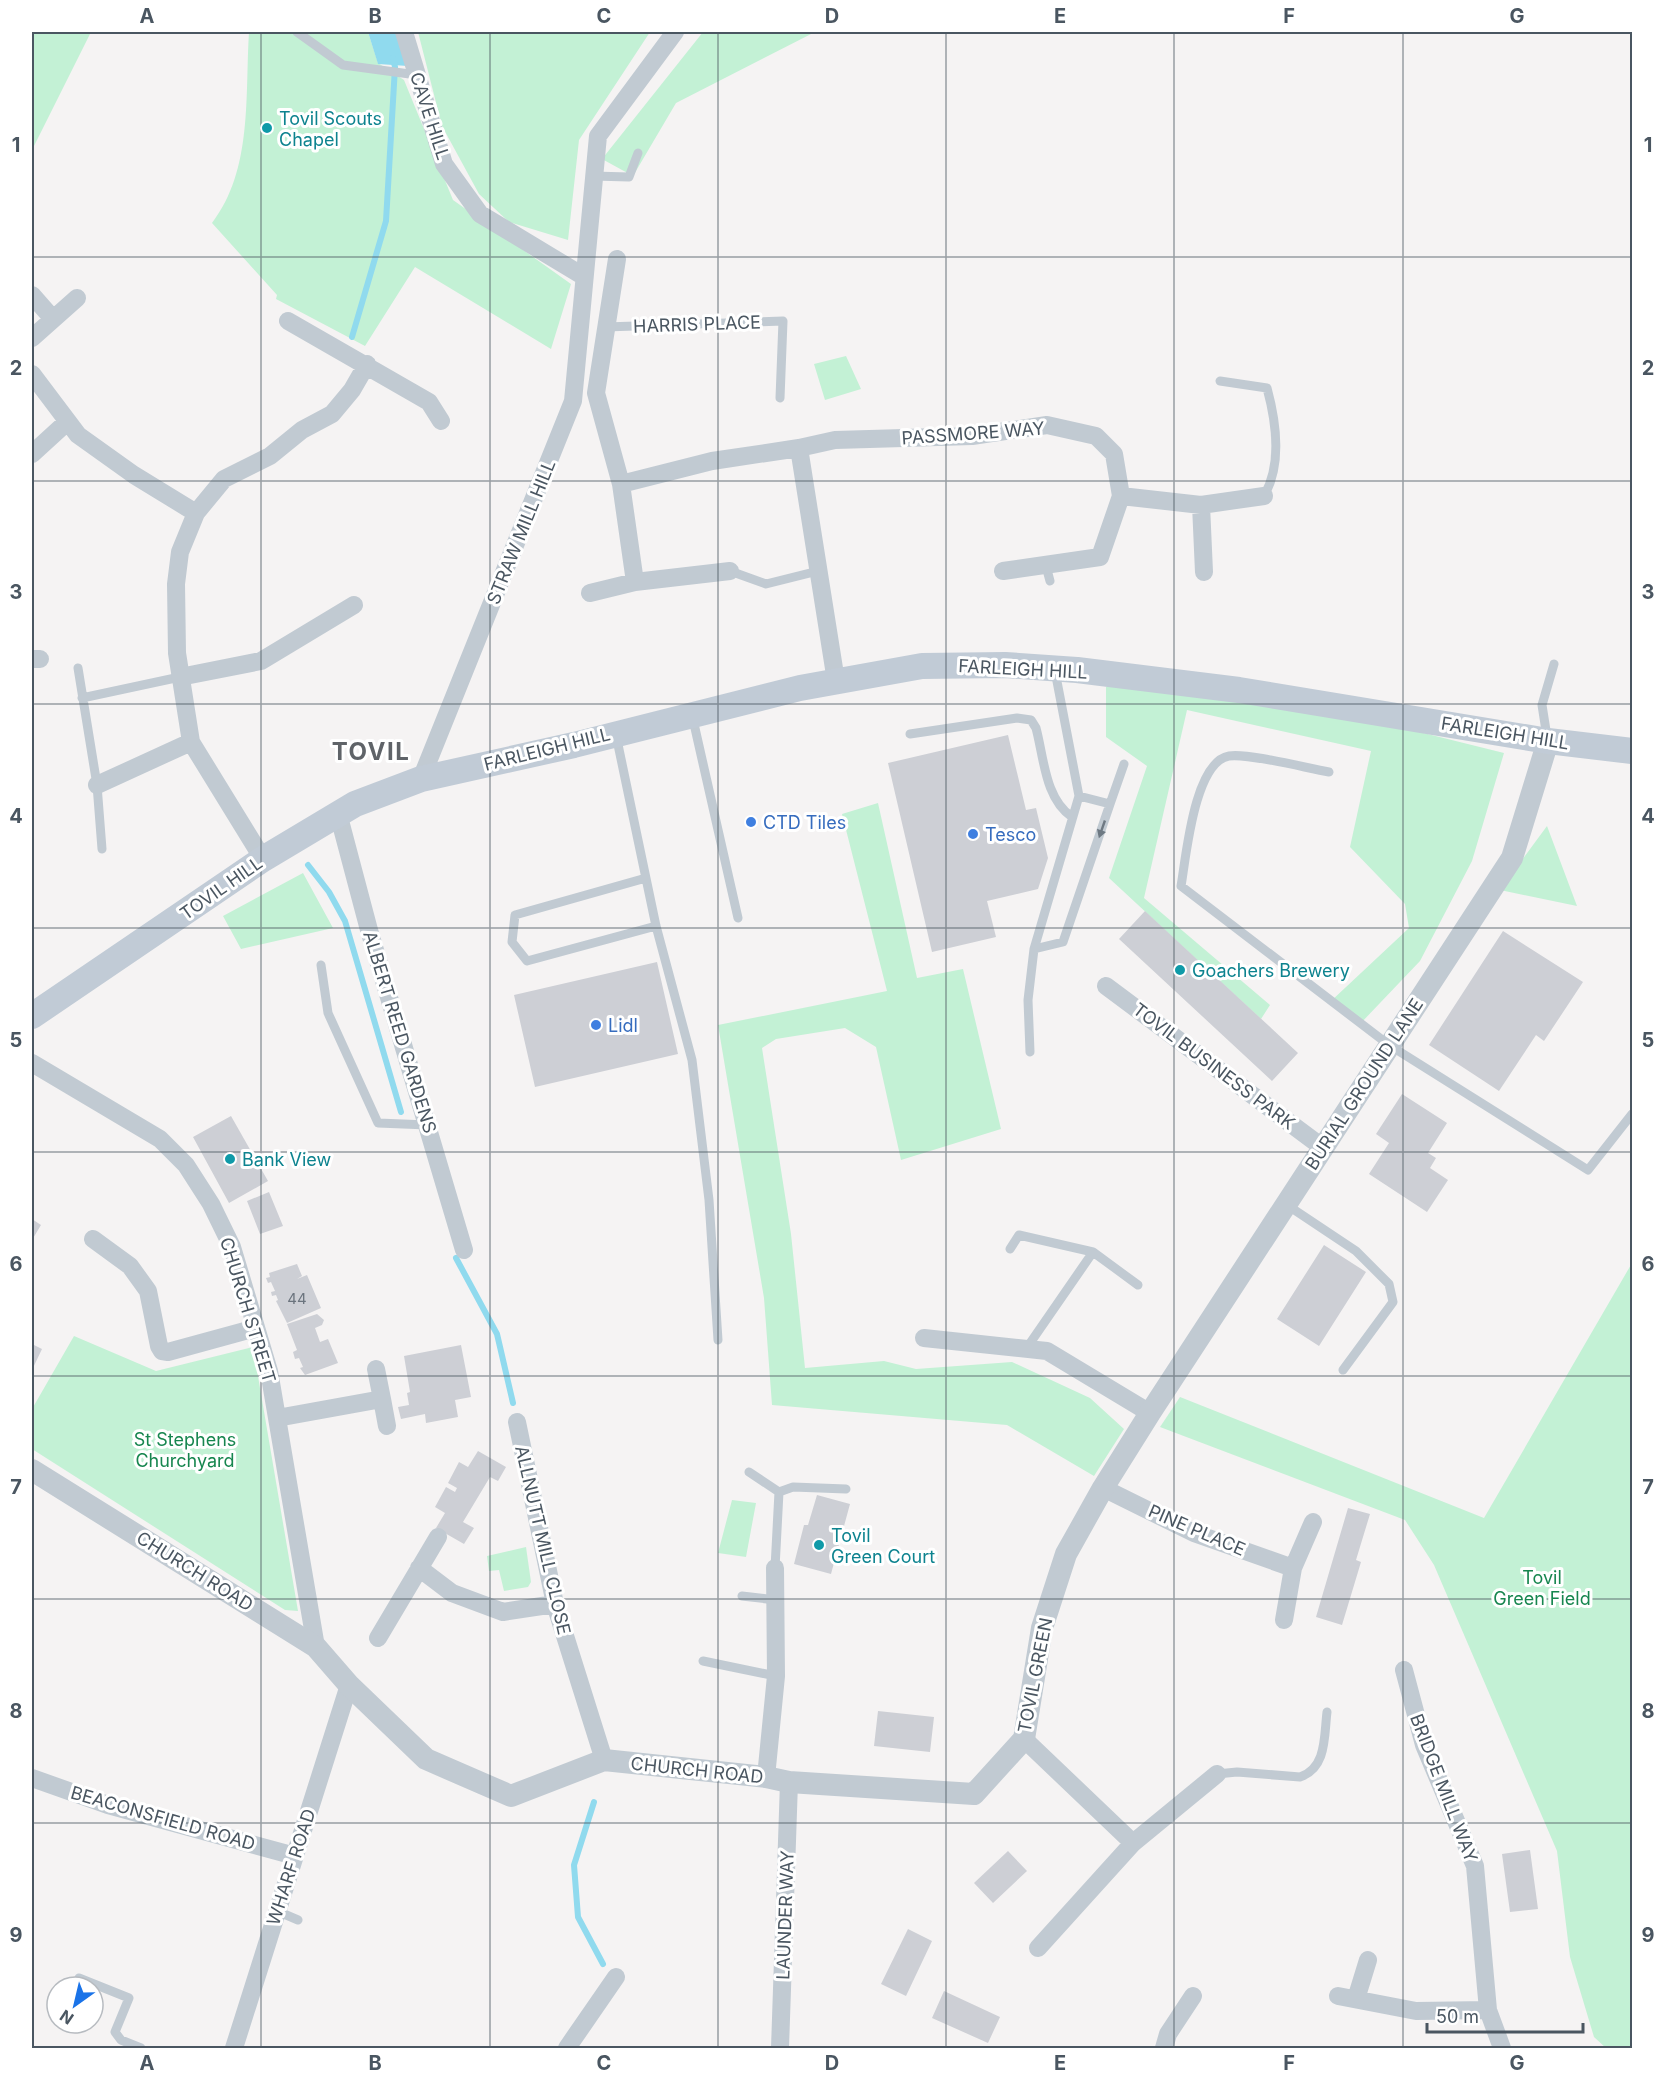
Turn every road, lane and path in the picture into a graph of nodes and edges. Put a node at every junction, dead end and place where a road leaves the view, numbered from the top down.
1 (297, 32) edge
2 (404, 32) edge
3 (675, 32) edge
4 (417, 75) junction
5 (638, 153) dead end
6 (593, 176) junction
7 (617, 259) dead end
8 (583, 276) junction
9 (32, 295) edge
10 (77, 298) dead end
11 (53, 319) junction
12 (288, 321) dead end
13 (605, 327) junction
14 (32, 338) edge
15 (367, 364) junction
16 (32, 374) edge
17 (1220, 381) dead end
18 (780, 398) dead end
19 (441, 421) dead end
20 (67, 422) junction
21 (800, 448) junction
22 (32, 454) edge
23 (621, 484) junction
24 (1121, 496) junction
25 (1264, 496) joint
26 (1201, 505) junction
27 (196, 513) junction
28 (730, 571) joint
29 (818, 571) junction
30 (1003, 571) dead end
31 (1204, 572) dead end
32 (635, 582) junction
33 (590, 592) dead end
34 (354, 605) dead end
35 (1554, 664) dead end
36 (78, 668) dead end
37 (1055, 668) junction
38 (180, 677) junction
39 (836, 681) junction
40 (82, 698) junction
41 (692, 713) junction
42 (616, 733) junction
43 (910, 734) dead end
44 (1548, 741) junction
45 (191, 742) junction
46 (1632, 751) edge
47 (1124, 764) dead end
48 (1329, 772) dead end
49 (421, 779) junction
50 (96, 785) junction
51 (1079, 796) junction
52 (1110, 804) junction
53 (338, 813) junction
54 (1072, 817) junction
55 (102, 849) dead end
56 (263, 858) junction
57 (646, 878) junction
58 (738, 918) dead end
59 (656, 926) junction
60 (1034, 949) junction
61 (321, 965) dead end
62 (1106, 986) dead end
63 (32, 1016) edge
64 (1389, 1045) junction
65 (1030, 1052) dead end
66 (32, 1063) edge
67 (1632, 1114) edge
68 (429, 1125) junction
69 (1322, 1147) junction
70 (1285, 1204) junction
71 (93, 1239) dead end
72 (1010, 1249) dead end
73 (464, 1250) dead end
74 (1093, 1252) junction
75 (1138, 1285) dead end
76 (256, 1328) junction
77 (924, 1338) dead end
78 (718, 1340) dead end
79 (1026, 1349) junction
80 (376, 1369) dead end
81 (1342, 1370) dead end
82 (382, 1399) junction
83 (1150, 1413) junction
84 (277, 1418) junction
85 (517, 1422) dead end
86 (387, 1426) dead end
87 (32, 1470) edge
88 (749, 1472) dead end
89 (1103, 1488) junction
90 (846, 1489) dead end
91 (779, 1492) junction
92 (1313, 1522) dead end
93 (438, 1537) dead end
94 (419, 1568) junction
95 (775, 1568) joint
96 (1293, 1568) junction
97 (742, 1596) dead end
98 (776, 1600) junction
99 (555, 1604) junction
100 (1284, 1620) dead end
101 (378, 1638) dead end
102 (316, 1647) junction
103 (704, 1661) dead end
104 (1404, 1670) dead end
105 (776, 1676) junction
106 (349, 1685) junction
107 (1328, 1712) dead end
108 (1024, 1738) junction
109 (604, 1760) junction
110 (1217, 1774) joint
111 (766, 1777) junction
112 (32, 1778) edge
113 (789, 1782) junction
114 (1133, 1843) junction
115 (295, 1856) junction
116 (277, 1911) junction
117 (298, 1920) dead end
118 (1038, 1948) dead end
119 (1368, 1960) dead end
120 (616, 1977) dead end
121 (105, 1988) edge
122 (1193, 1996) dead end
123 (1338, 1996) dead end
124 (1356, 2000) junction
125 (1488, 2010) junction
126 (577, 2045) edge
127 (230, 2046) edge
128 (141, 2049) edge
129 (780, 2049) edge
130 (1164, 2049) edge
131 (1502, 2049) edge

1 - 4 lane
2 - 4 street, CAVE HILL
3 - 6 street, STRAW MILL HILL
4 - 8 street, CAVE HILL
5 - 6 lane
6 - 8 street, STRAW MILL HILL
7 - 13 street, HARRIS PLACE
8 - 49 street, STRAW MILL HILL
9 - 11 street
10 - 11 street
11 - 14 street
12 - 15 street
13 - 18 lane, HARRIS PLACE
13 - 23 street, HARRIS PLACE
15 - 19 street
15 - 27 street
16 - 20 street
17 - 25 lane
20 - 22 street
20 - 27 street
21 - 23 street, PASSMORE WAY
21 - 24 street, PASSMORE WAY
21 - 29 street
23 - 32 street, HARRIS PLACE
24 - 26 street
24 - 30 street, PASSMORE WAY
25 - 26 street
26 - 31 street
27 - 38 street
28 - 29 lane
28 - 32 street
29 - 39 street
32 - 33 street
34 - 38 street
35 - 44 lane
36 - 40 lane
37 - 39 main road, FARLEIGH HILL
37 - 44 main road, FARLEIGH HILL
37 - 51 lane
38 - 40 lane
38 - 45 street
39 - 41 main road, FARLEIGH HILL
40 - 50 lane
41 - 42 main road, FARLEIGH HILL
41 - 58 lane
42 - 49 main road, FARLEIGH HILL
42 - 57 lane
43 - 54 lane
44 - 46 main road, FARLEIGH HILL
44 - 64 street, BURIAL GROUND LANE
45 - 50 street
45 - 56 street
47 - 52 lane
48 - 64 lane
49 - 53 main road, TOVIL HILL
50 - 55 lane
51 - 52 lane
51 - 54 lane
52 -> 60 lane
53 - 56 main road, TOVIL HILL
53 - 68 street, ALBERT REED GARDENS
54 - 60 lane
56 - 63 main road, TOVIL HILL
57 - 59 lane
57 - 59 lane
59 - 78 lane
60 - 65 lane
61 - 68 lane
62 - 69 street, TOVIL BUSINESS PARK
64 - 67 lane
64 - 69 street, BURIAL GROUND LANE
66 - 76 street, CHURCH STREET
68 - 73 street, ALBERT REED GARDENS
69 - 70 street, BURIAL GROUND LANE
70 - 81 lane
70 - 83 street, BURIAL GROUND LANE
71 - 76 street
72 - 74 lane
74 - 75 lane
74 - 79 lane
76 - 84 street, CHURCH STREET
77 - 79 street
79 - 83 street
80 - 82 street
82 - 84 street
82 - 86 street
83 - 89 street, TOVIL GREEN
84 - 102 street, CHURCH STREET
85 - 99 street, ALLNUTT MILL CLOSE
87 - 102 street, CHURCH ROAD
88 - 91 lane
89 - 96 street, PINE PLACE
89 - 108 street, TOVIL GREEN
90 - 91 lane
91 - 95 lane
92 - 96 street
93 - 94 street
94 - 99 street
94 - 101 street
95 - 98 street
96 - 100 street
97 - 98 lane
98 - 105 street
99 - 109 street, ALLNUTT MILL CLOSE
102 - 106 street, CHURCH ROAD
103 - 105 lane
104 - 125 street, BRIDGE MILL WAY
105 - 111 street
106 - 109 street, CHURCH ROAD
106 - 115 street, WHARF ROAD
107 - 110 lane
108 - 113 street, TOVIL GREEN
108 - 114 street
109 - 111 street, CHURCH ROAD
110 - 114 street
111 - 113 street, CHURCH ROAD
112 - 115 street, BEACONSFIELD ROAD
113 - 129 street, LAUNDER WAY
114 - 118 street
115 - 116 street, WHARF ROAD
116 - 117 lane
116 - 127 street, WHARF ROAD
119 - 124 street
120 - 126 street
121 - 128 lane
122 - 130 street
123 - 124 street
124 - 125 street
125 - 131 street, BRIDGE MILL WAY

